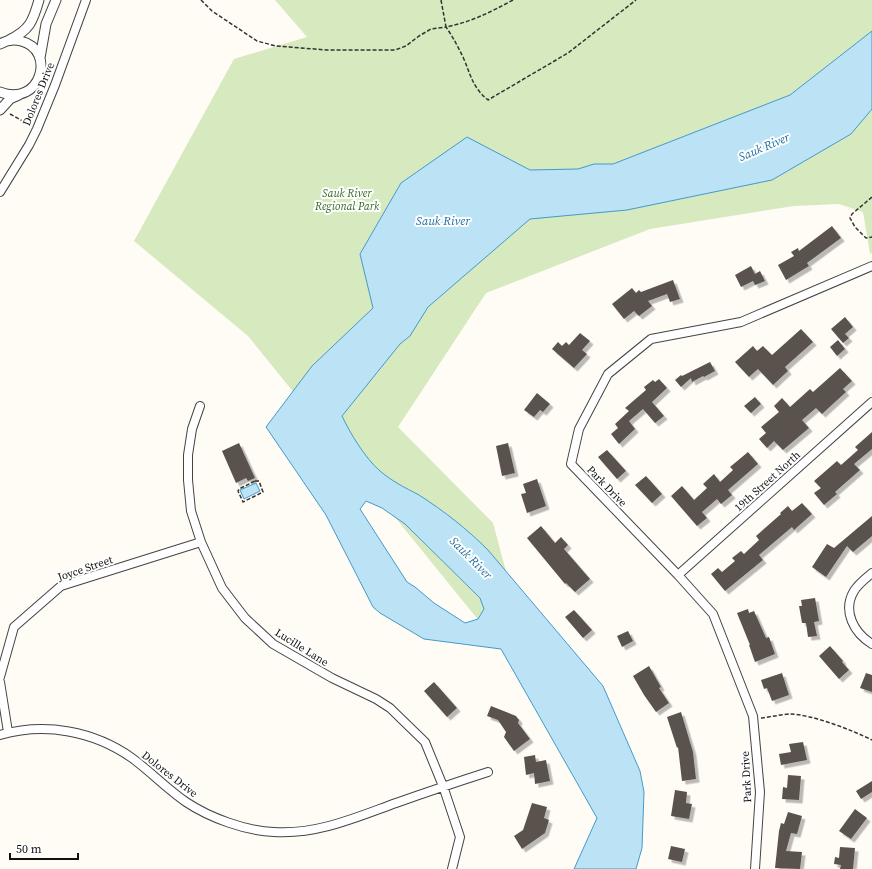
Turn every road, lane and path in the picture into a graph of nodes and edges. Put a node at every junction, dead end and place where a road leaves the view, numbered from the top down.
1 (39, 0) edge
2 (56, 0) edge
3 (86, 0) edge
4 (201, 0) edge
5 (440, 0) edge
6 (513, 0) edge
7 (636, 0) edge
8 (446, 27) junction
9 (4, 42) edge
10 (40, 58) junction
11 (0, 92) edge
12 (23, 94) junction
13 (0, 110) edge
14 (10, 114) dead end
15 (37, 129) junction
16 (0, 192) edge
17 (872, 197) edge
18 (872, 237) edge
19 (872, 266) edge
20 (872, 402) edge
21 (200, 406) dead end
22 (238, 491) joint
23 (201, 542) junction
24 (872, 573) edge
25 (678, 575) junction
26 (872, 644) edge
27 (0, 677) edge
28 (0, 682) edge
29 (753, 716) junction
30 (8, 732) junction
31 (0, 735) edge
32 (872, 740) edge
33 (488, 772) dead end
34 (443, 786) junction
35 (452, 869) edge
36 (755, 869) edge

1 - 9 street
2 - 10 street
3 - 15 street, Dolores Drive
4 - 8 path
5 - 8 path
6 - 8 path
7 - 8 path
9 - 10 street
10 - 12 street
11 - 12 street
12 - 13 street
14 - 15 path
15 - 16 street, Dolores Drive
17 - 18 path
19 - 25 street, Park Drive
20 - 25 street, 19th Street North
21 - 23 street, Lucille Lane
22 - 22 path
23 - 27 street, Joyce Street
23 - 34 street, Lucille Lane
24 - 26 street
25 - 29 street, Park Drive
28 - 30 street
29 - 32 path
29 - 36 street, Park Drive
30 - 31 street, Dolores Drive
30 - 34 street, Dolores Drive
33 - 34 street, Dolores Drive
34 - 35 street, Lucille Lane

